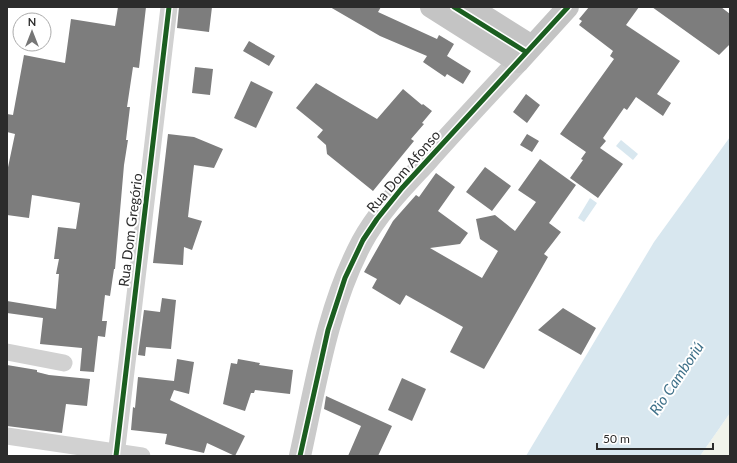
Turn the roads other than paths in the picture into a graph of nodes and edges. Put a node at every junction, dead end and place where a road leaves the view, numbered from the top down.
1 (169, 7) edge
2 (431, 7) edge
3 (470, 7) edge
4 (568, 7) edge
5 (532, 46) junction
6 (518, 62) junction
7 (7, 352) edge
8 (64, 363) dead end
9 (7, 436) edge
10 (116, 454) edge
11 (142, 456) edge
12 (300, 456) edge

1 - 10 street, Rua Dom Gregório
2 - 6 main road
3 - 5 main road
4 - 5 main road, Rua Dom Afonso
5 - 6 main road, Rua Dom Afonso
6 - 12 main road, Rua Dom Afonso
7 - 8 street
9 - 10 street
10 - 11 street

